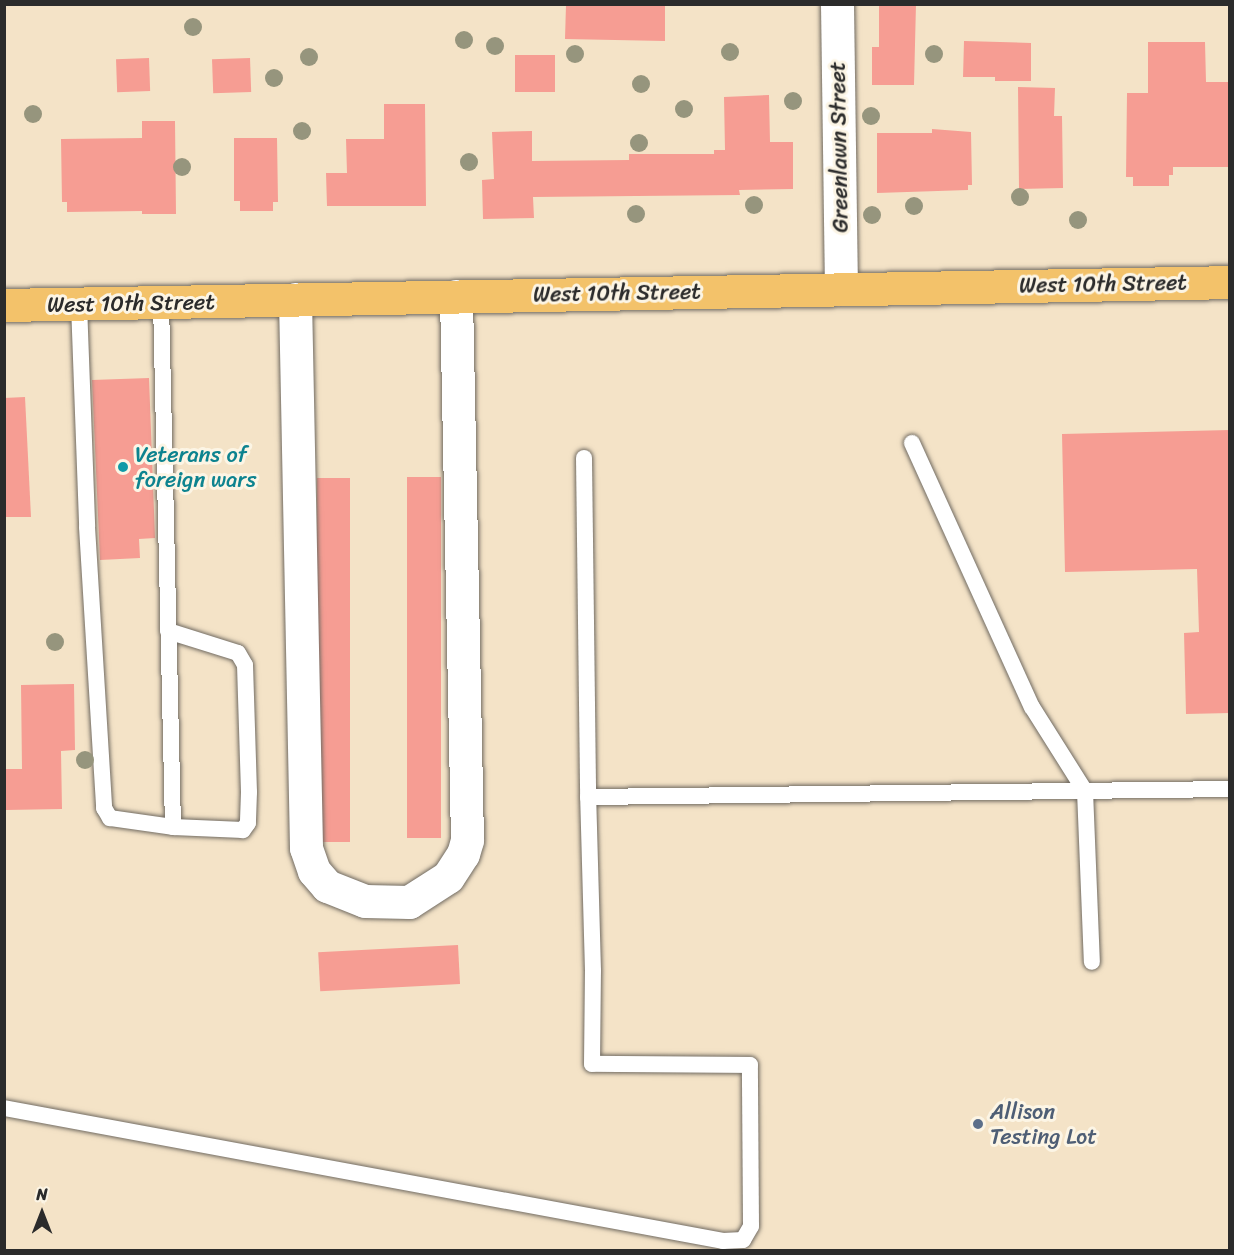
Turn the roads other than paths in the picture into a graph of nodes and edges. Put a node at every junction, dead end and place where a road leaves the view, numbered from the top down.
1 (837, 4) edge
2 (1230, 282) edge
3 (841, 290) junction
4 (456, 296) junction
5 (295, 299) junction
6 (161, 302) junction
7 (79, 304) junction
8 (4, 305) edge
9 (912, 443) dead end
10 (584, 458) dead end
11 (168, 631) junction
12 (1230, 789) edge
13 (1085, 791) junction
14 (588, 797) junction
15 (173, 827) junction
16 (1092, 962) dead end
17 (4, 1108) edge

1 - 3 street, Greenlawn Street
2 - 3 main road, West 10th Street
3 - 4 main road, West 10th Street
4 - 5 main road, West 10th Street
4 - 5 street
5 - 6 main road, West 10th Street
6 - 7 main road, West 10th Street
6 - 11 lane
7 - 8 main road, West 10th Street
7 - 15 lane
9 - 13 lane
10 - 14 lane
11 - 15 lane
11 - 15 lane
12 - 13 lane
13 - 14 lane
13 - 16 lane
14 - 17 lane

